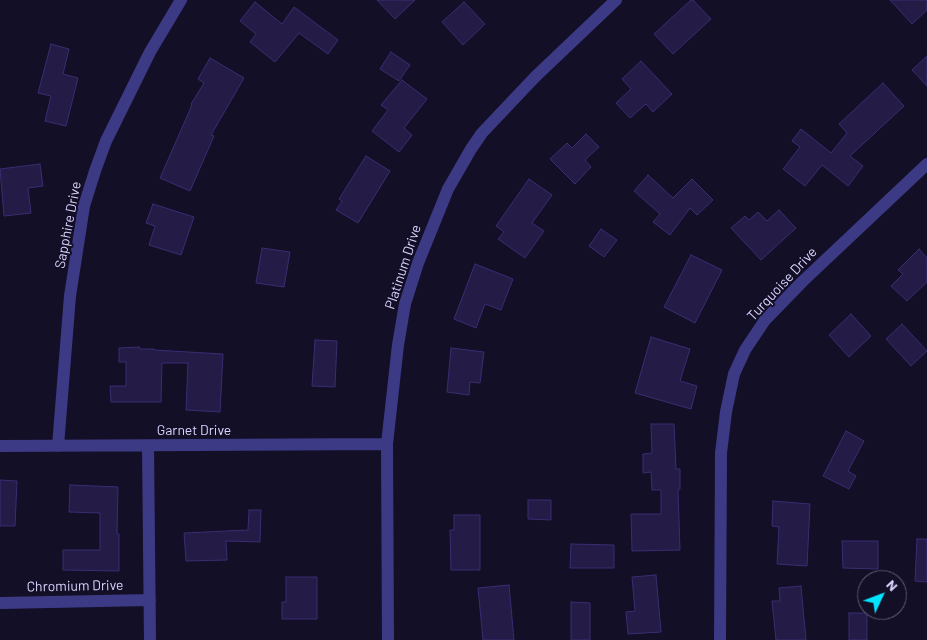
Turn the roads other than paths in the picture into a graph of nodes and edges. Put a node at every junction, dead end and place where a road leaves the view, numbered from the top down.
1 (181, 0) edge
2 (616, 0) edge
3 (927, 164) edge
4 (387, 444) junction
5 (0, 446) edge
6 (58, 446) junction
7 (148, 446) junction
8 (150, 600) junction
9 (0, 603) edge
10 (150, 640) edge
11 (388, 640) edge
12 (720, 640) edge

1 - 6 street, Sapphire Drive
2 - 4 street, Platinum Drive
3 - 12 street, Turquoise Drive
4 - 7 street, Garnet Drive
4 - 11 street, Platinum Drive
5 - 6 street, Garnet Drive
6 - 7 street, Garnet Drive
7 - 8 street
8 - 9 street, Chromium Drive
8 - 10 street

